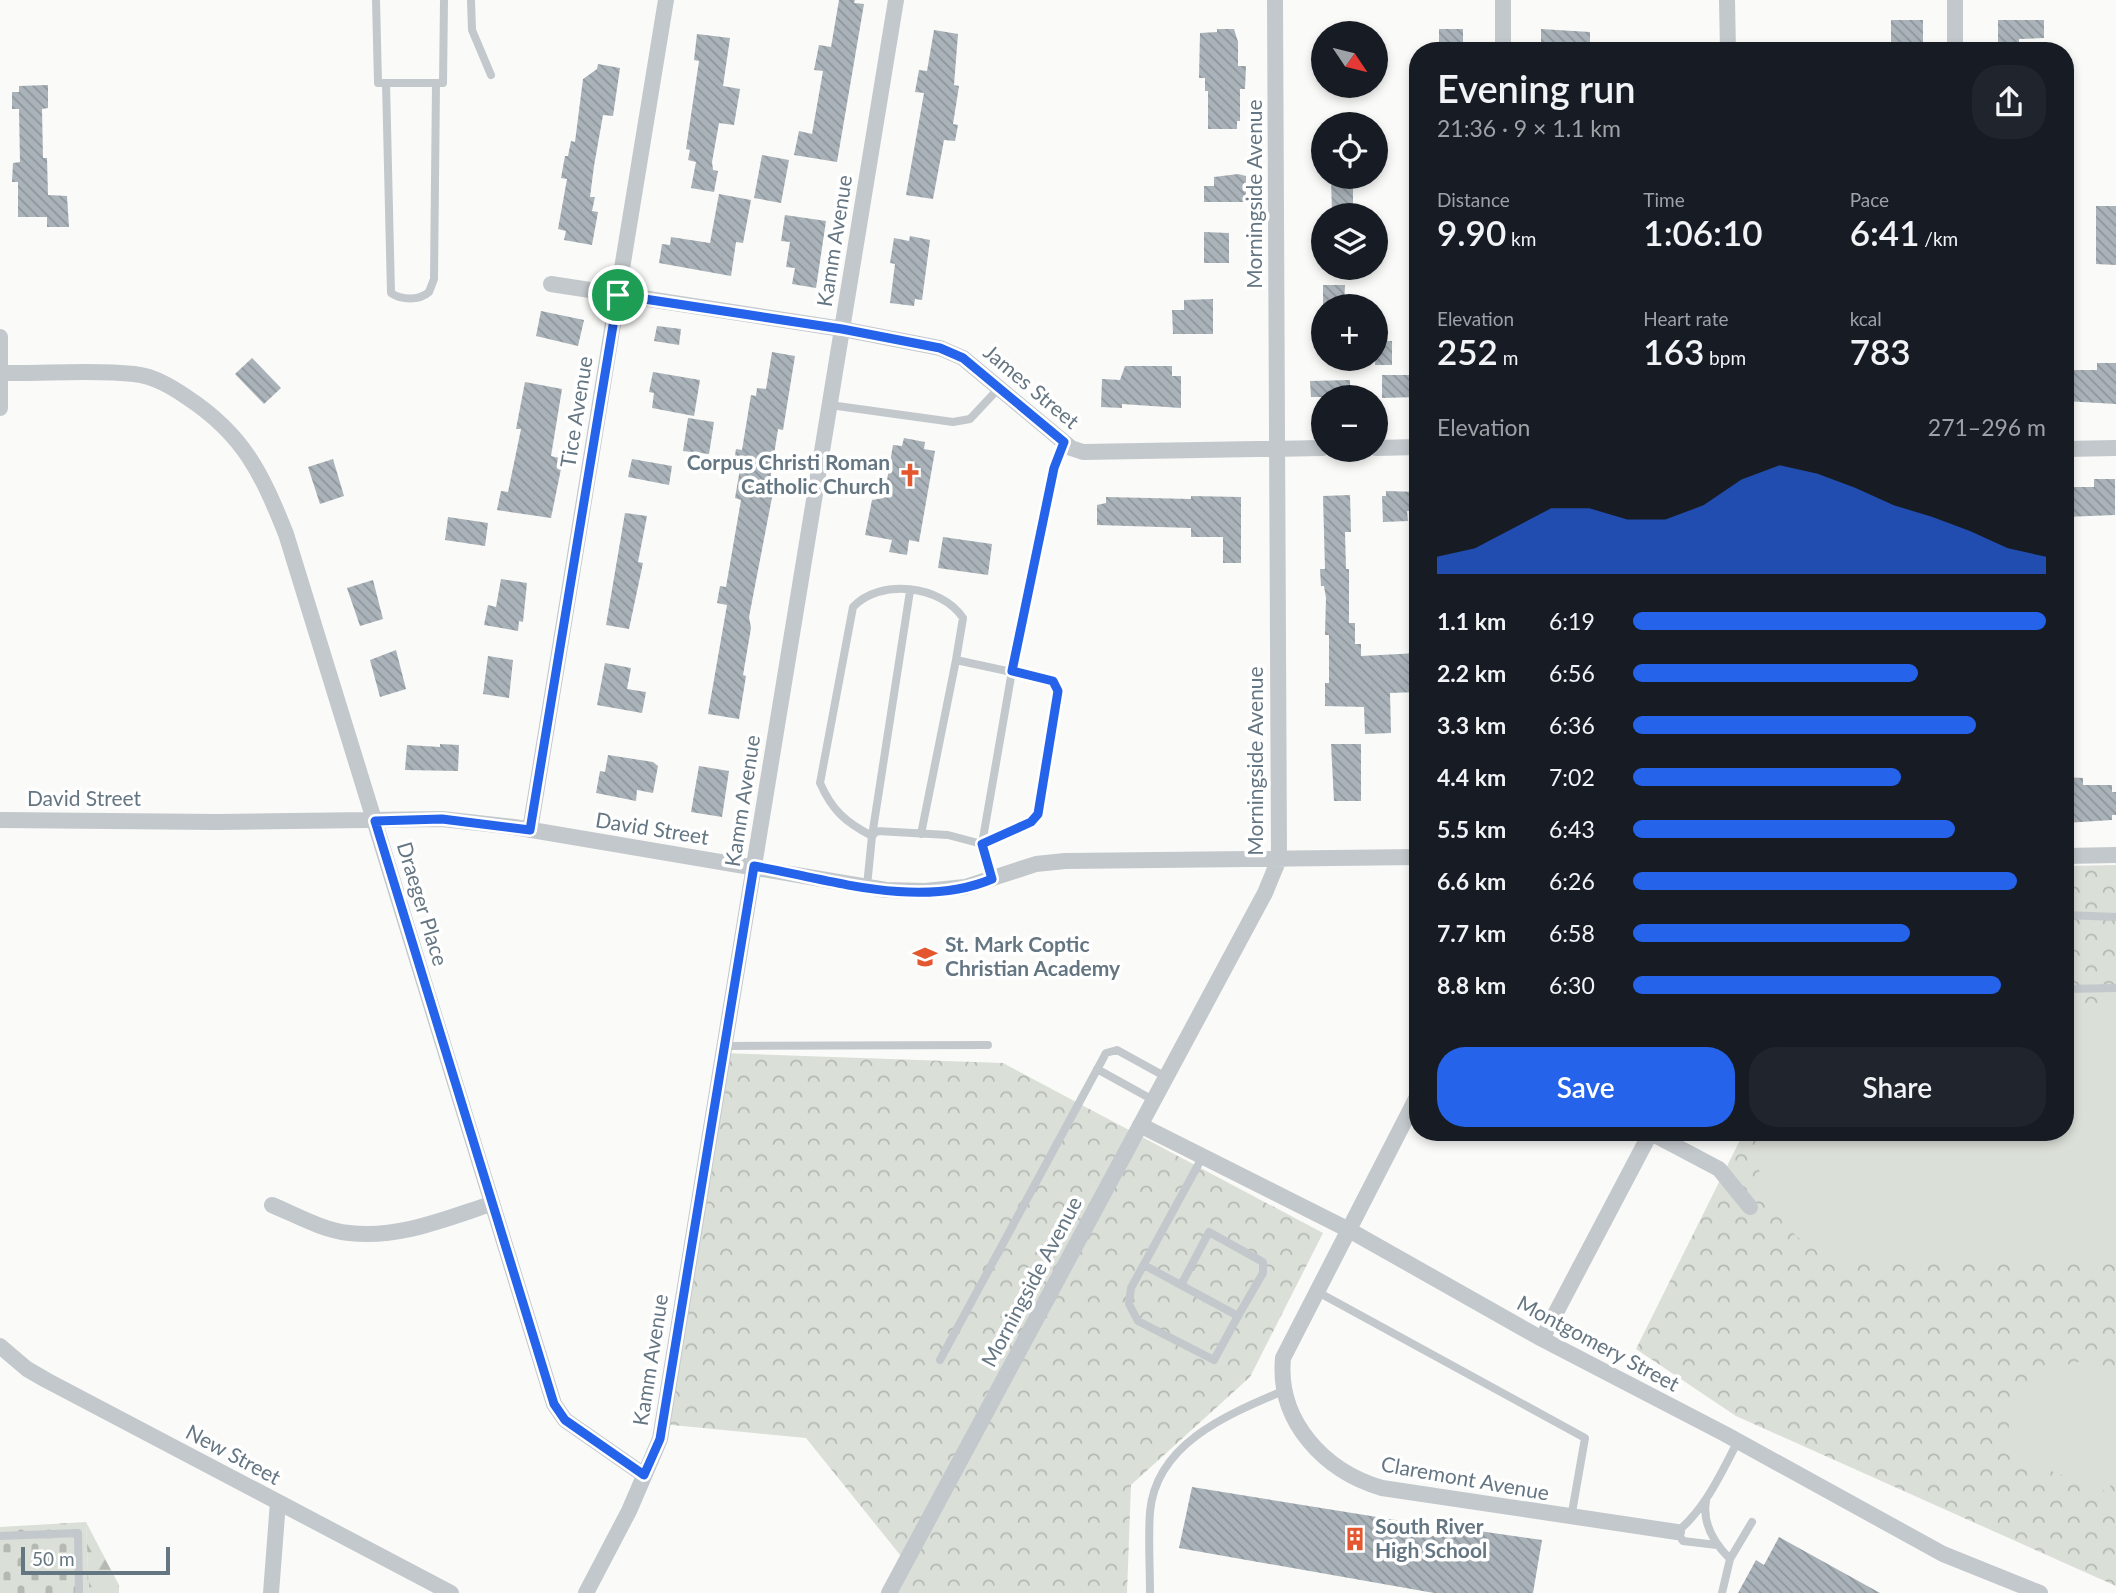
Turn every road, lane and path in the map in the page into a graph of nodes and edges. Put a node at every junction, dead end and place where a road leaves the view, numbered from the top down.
1 (376, 0) edge
2 (444, 0) edge
3 (471, 0) edge
4 (666, 0) edge
5 (896, 0) edge
6 (1275, 0) edge
7 (1503, 0) edge
8 (1727, 0) edge
9 (1955, 0) edge
10 (1503, 42) edge
11 (1728, 42) edge
12 (1955, 42) edge
13 (491, 75) dead end
14 (386, 83) junction
15 (436, 83) junction
16 (551, 284) dead end
17 (618, 295) junction
18 (842, 329) junction
19 (0, 337) edge
20 (1, 373) edge
21 (999, 388) junction
22 (830, 405) junction
23 (0, 408) edge
24 (1064, 442) junction
25 (1409, 447) edge
26 (1276, 448) junction
27 (1311, 448) edge
28 (1388, 448) edge
29 (2116, 448) edge
30 (2074, 449) edge
31 (911, 591) junction
32 (956, 660) junction
33 (1012, 671) junction
34 (0, 820) edge
35 (375, 821) junction
36 (530, 830) junction
37 (921, 834) junction
38 (872, 836) junction
39 (982, 844) junction
40 (2116, 855) edge
41 (2074, 856) edge
42 (1409, 857) edge
43 (1279, 859) junction
44 (754, 866) junction
45 (992, 879) junction
46 (867, 886) junction
47 (2074, 915) edge
48 (2116, 917) edge
49 (2116, 988) edge
50 (2074, 989) edge
51 (988, 1045) dead end
52 (726, 1046) junction
53 (1097, 1069) junction
54 (1166, 1077) junction
55 (1153, 1100) junction
56 (1409, 1113) edge
57 (1140, 1125) junction
58 (1646, 1141) edge
59 (1668, 1141) edge
60 (1203, 1156) junction
61 (491, 1204) junction
62 (272, 1205) dead end
63 (1750, 1207) dead end
64 (1349, 1230) junction
65 (1144, 1265) junction
66 (1181, 1285) junction
67 (1316, 1292) junction
68 (1238, 1316) junction
69 (1542, 1339) junction
70 (1, 1351) edge
71 (940, 1360) dead end
72 (1283, 1391) junction
73 (1738, 1441) junction
74 (644, 1475) junction
75 (1707, 1498) junction
76 (278, 1502) junction
77 (1571, 1518) junction
78 (1752, 1522) dead end
79 (0, 1536) edge
80 (1680, 1537) junction
81 (1717, 1545) junction
82 (1730, 1559) junction
83 (79, 1593) edge
84 (271, 1593) edge
85 (451, 1593) edge
86 (586, 1593) edge
87 (890, 1593) edge
88 (1150, 1593) edge
89 (1722, 1593) edge
90 (2040, 1593) edge

1 - 14 lane
2 - 15 lane
3 - 13 lane
4 - 17 street, Tice Avenue
5 - 18 street, Kamm Avenue
6 - 26 street, Morningside Avenue
7 - 10 street
8 - 11 street
9 - 12 street
14 - 15 lane
14 - 15 lane
16 - 17 street, James Street
17 - 18 street, James Street
17 - 36 street, Tice Avenue
18 - 21 street, James Street
18 - 22 street, Kamm Avenue
19 - 20 street
20 - 23 street
20 - 35 street, Draeger Place
21 - 22 lane
21 - 24 street, James Street
22 - 44 street, Kamm Avenue
24 - 26 street, James Street
24 - 33 lane
25 - 28 street
26 - 27 street, James Street
26 - 43 street, Morningside Avenue
29 - 30 street
31 - 32 lane
31 - 38 lane
31 - 38 lane
32 - 33 lane
32 - 37 lane
33 - 39 lane
33 - 39 lane
34 - 35 street, David Street
35 - 36 street, David Street
35 - 61 street, Draeger Place
36 - 44 street, David Street
37 - 38 lane
37 - 39 lane
38 - 46 lane
39 - 45 lane
40 - 41 street
42 - 43 street, David Street
43 - 45 street, David Street
43 - 54 street, Morningside Avenue
44 - 46 street, David Street
44 - 52 street, Kamm Avenue
45 - 46 street, David Street
47 - 48 lane
49 - 50 lane
51 - 52 lane
52 - 74 street, Kamm Avenue
53 - 54 lane
53 - 55 lane
53 - 71 lane
54 - 55 street, Morningside Avenue
55 - 57 street, Morningside Avenue
56 - 64 street, Claremont Avenue
57 - 60 street, Montgomery Street
57 - 87 street, Morningside Avenue
58 - 69 street
59 - 63 street
60 - 64 street, Montgomery Street
60 - 65 lane
61 - 62 street
61 - 74 street, Draeger Place
64 - 67 street, Claremont Avenue
64 - 69 street, Montgomery Street
65 - 66 lane
65 - 68 lane
66 - 68 lane
66 - 68 lane
67 - 72 street, Claremont Avenue
67 - 77 lane
69 - 73 street, Montgomery Street
70 - 76 street, New Street
72 - 77 street, Claremont Avenue
72 - 88 lane
73 - 75 lane
73 - 90 street, Montgomery Street
74 - 86 street, Kamm Avenue
75 - 80 lane
75 - 81 lane
76 - 84 street
76 - 85 street, New Street
77 - 80 street, Claremont Avenue
78 - 82 lane
79 - 83 lane
80 - 81 lane
81 - 82 lane
82 - 89 lane

